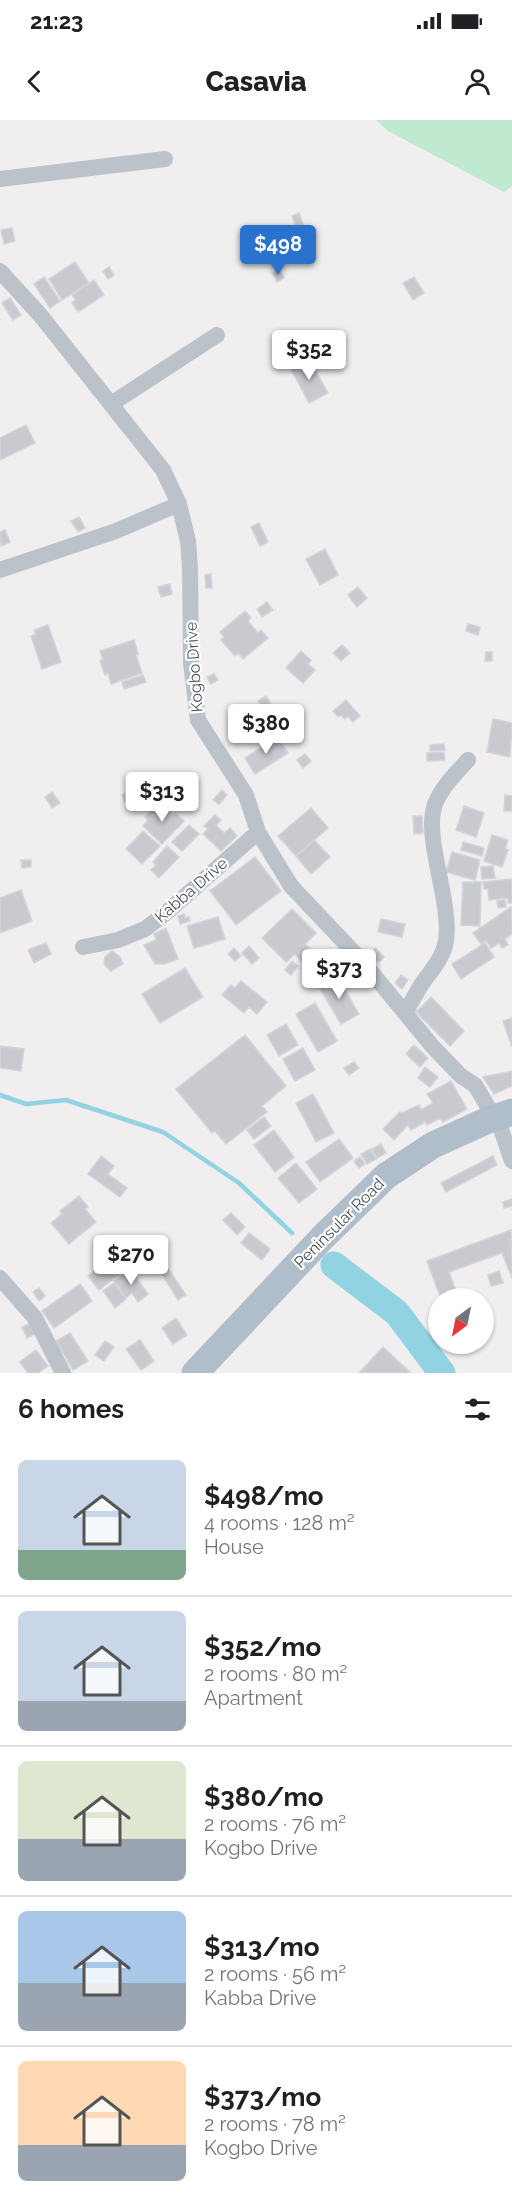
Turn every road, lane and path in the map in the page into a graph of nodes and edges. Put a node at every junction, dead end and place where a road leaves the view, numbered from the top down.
1 (165, 159) dead end
2 (0, 179) edge
3 (0, 271) edge
4 (217, 335) dead end
5 (111, 404) junction
6 (179, 504) junction
7 (0, 570) edge
8 (468, 760) dead end
9 (258, 832) junction
10 (83, 947) dead end
11 (405, 1013) junction
12 (505, 1121) edge
13 (512, 1161) edge
14 (0, 1278) edge
15 (63, 1373) edge
16 (195, 1373) edge
17 (215, 1373) edge

1 - 2 street
3 - 5 street, Kogbo Drive
4 - 5 street
5 - 6 street, Kogbo Drive
6 - 7 street
6 - 9 street, Kogbo Drive
8 - 11 street
9 - 10 street, Kabba Drive
9 - 11 street, Kogbo Drive
11 - 12 street, Kogbo Drive
12 - 13 street, Kogbo Drive
12 - 16 main road, Peninsular Road
12 - 17 main road, Peninsular Road
14 - 15 street

